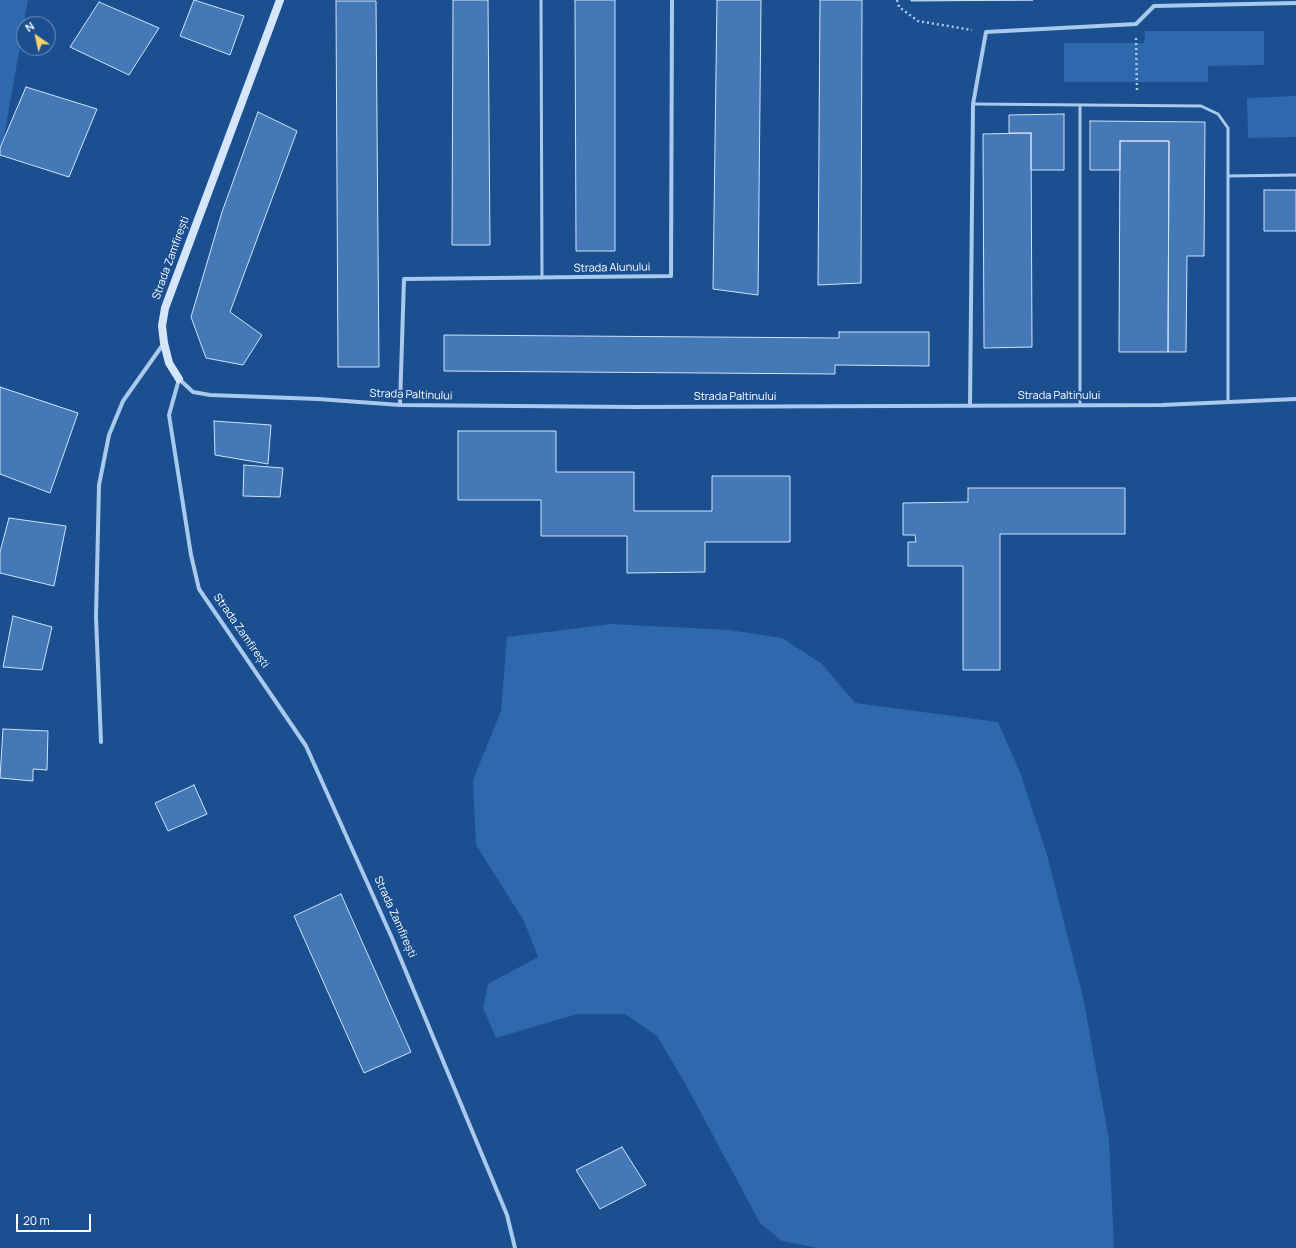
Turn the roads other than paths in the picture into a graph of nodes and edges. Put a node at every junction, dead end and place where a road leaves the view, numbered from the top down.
1 (280, 0) edge
2 (541, 0) edge
3 (672, 0) edge
4 (1296, 3) edge
5 (974, 104) junction
6 (1080, 105) junction
7 (1296, 175) edge
8 (1228, 176) junction
9 (542, 278) junction
10 (164, 343) junction
11 (179, 379) junction
12 (1296, 399) edge
13 (1228, 401) junction
14 (400, 405) junction
15 (1080, 405) junction
16 (970, 406) junction
17 (101, 742) dead end
18 (515, 1248) edge

1 - 10 street, Strada Zamfirești
2 - 9 lane
3 - 9 street, Strada Alunului
4 - 5 street
5 - 6 lane
5 - 16 street
6 - 8 lane
6 - 15 lane
7 - 8 lane
8 - 13 lane
9 - 14 street, Strada Alunului
10 - 11 street, Strada Zamfirești
10 - 17 street
11 - 14 street, Strada Paltinului
11 - 18 street, Strada Zamfirești
12 - 13 street, Strada Paltinului
13 - 15 street, Strada Paltinului
14 - 16 street, Strada Paltinului
15 - 16 street, Strada Paltinului

